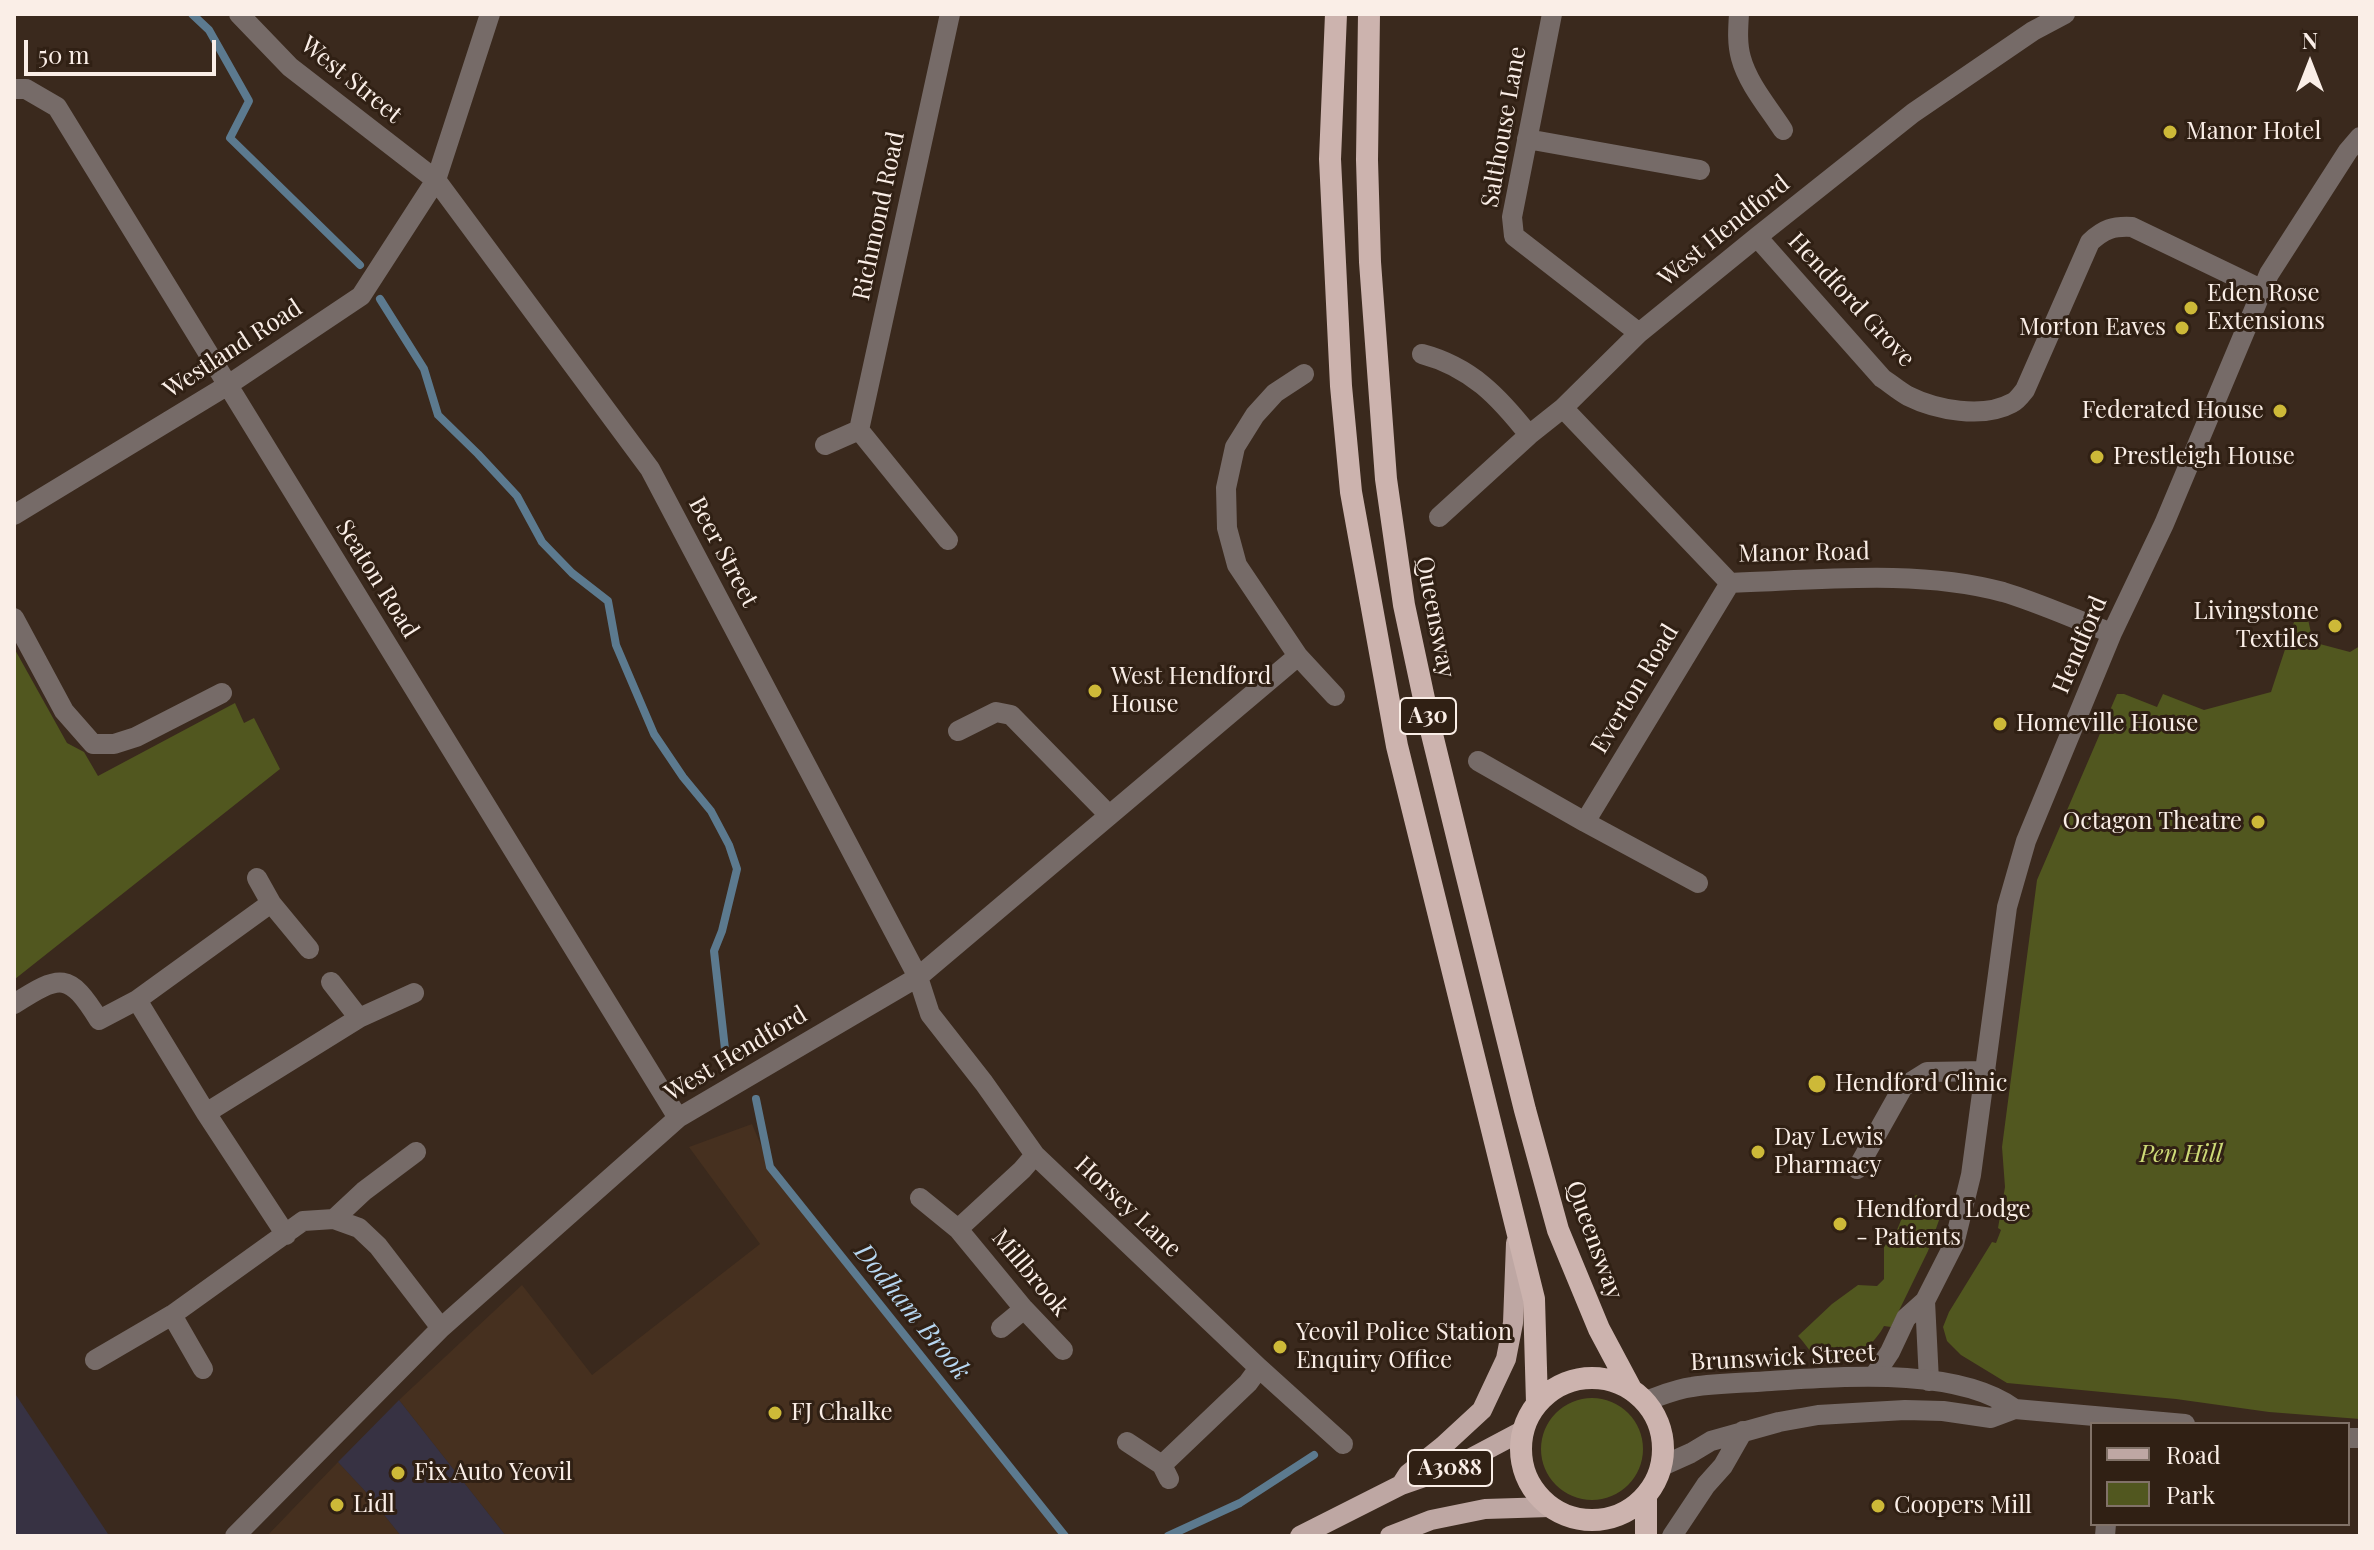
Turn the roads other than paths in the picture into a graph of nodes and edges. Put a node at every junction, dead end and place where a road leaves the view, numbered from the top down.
1 (239, 14) edge
2 (490, 14) edge
3 (950, 14) edge
4 (1336, 14) edge
5 (1369, 14) edge
6 (1552, 14) edge
7 (1739, 14) edge
8 (2065, 14) edge
9 (2031, 23) edge
10 (14, 89) edge
11 (1783, 130) dead end
12 (2360, 137) edge
13 (1527, 139) junction
14 (1700, 170) dead end
15 (436, 180) junction
16 (1757, 237) junction
17 (2263, 290) junction
18 (1639, 333) junction
19 (1422, 354) dead end
20 (1304, 374) dead end
21 (228, 385) junction
22 (1563, 408) junction
23 (859, 430) junction
24 (1529, 435) junction
25 (825, 445) dead end
26 (14, 515) edge
27 (1439, 517) dead end
28 (948, 540) dead end
29 (1730, 583) junction
30 (14, 618) edge
31 (2112, 633) junction
32 (1298, 656) junction
33 (222, 693) dead end
34 (1335, 696) dead end
35 (958, 731) dead end
36 (1478, 761) dead end
37 (1108, 814) junction
38 (1585, 822) junction
39 (257, 878) dead end
40 (1698, 883) dead end
41 (271, 903) junction
42 (309, 949) dead end
43 (918, 977) junction
44 (331, 982) dead end
45 (414, 993) dead end
46 (137, 1000) junction
47 (14, 1004) edge
48 (359, 1018) junction
49 (1986, 1071) junction
50 (206, 1113) junction
51 (678, 1118) junction
52 (416, 1152) dead end
53 (1035, 1155) junction
54 (1857, 1169) dead end
55 (920, 1198) dead end
56 (334, 1219) junction
57 (958, 1229) junction
58 (1517, 1230) junction
59 (286, 1235) junction
60 (1925, 1301) junction
61 (1024, 1309) junction
62 (172, 1315) junction
63 (441, 1328) junction
64 (1001, 1328) dead end
65 (1063, 1350) dead end
66 (95, 1360) dead end
67 (1259, 1368) junction
68 (203, 1369) dead end
69 (1874, 1376) junction
70 (1929, 1381) junction
71 (1638, 1395) junction
72 (1537, 1403) junction
73 (2015, 1409) junction
74 (1896, 1410) junction
75 (2116, 1421) edge
76 (2139, 1422) edge
77 (1522, 1431) junction
78 (1743, 1431) junction
79 (1127, 1442) dead end
80 (1343, 1444) dead end
81 (1662, 1466) junction
82 (1401, 1485) junction
83 (1646, 1496) junction
84 (1557, 1511) junction
85 (235, 1536) edge
86 (1300, 1536) edge
87 (1390, 1536) edge
88 (1575, 1536) edge
89 (1646, 1536) edge
90 (1672, 1536) edge

1 - 15 street, West Street
2 - 15 street, Westland Road
3 - 23 street, Richmond Road
4 - 58 highway, A30
5 - 71 highway, Queensway / A30
6 - 13 street, Salthouse Lane
7 - 11 street
8 - 9 street, West Hendford
9 - 16 street, West Hendford
10 - 21 street, Seaton Road
12 - 17 street, Hendford
13 - 14 street
13 - 18 street, Salthouse Lane
15 - 21 street, Westland Road
15 - 43 street, Beer Street
16 - 17 street, Hendford Grove
16 - 18 street, West Hendford
17 - 31 street, Hendford
18 - 22 street, West Hendford
19 - 24 street
20 - 32 street
21 - 26 street, Westland Road
21 - 51 street, Seaton Road
22 - 24 street, West Hendford
22 - 29 street, Manor Road
23 - 25 street
23 - 28 street
24 - 27 street, West Hendford
29 - 31 street, Manor Road
29 - 38 street, Everton Road
30 - 33 street
31 - 49 street, Hendford
32 - 34 street
32 - 37 street, West Hendford
35 - 37 street
36 - 38 street
37 - 43 street, West Hendford
38 - 40 street
39 - 41 street
41 - 42 street
41 - 46 street
43 - 51 street, West Hendford
43 - 53 street, Horsey Lane
44 - 48 street
45 - 48 street
46 - 47 street
46 - 50 street
48 - 50 street
49 - 54 street
49 - 60 street, Hendford
50 - 59 street
51 - 63 street, West Hendford
52 - 56 street
53 - 57 street, Millbrook
53 - 67 street, Horsey Lane
55 - 57 street, Millbrook
56 - 59 street
56 - 63 street
57 - 61 street, Millbrook
58 - 72 highway, A30
58 - 82 main road
59 - 62 street
60 - 69 street, Hendford
60 - 70 street, Hendford
61 - 64 street
61 - 65 street, Millbrook
62 - 66 street
62 - 68 street
63 - 85 street, West Hendford
67 - 79 street
67 - 80 street, Horsey Lane
69 - 70 street, Brunswick Street
69 - 71 street, Brunswick Street
70 - 73 street, Brunswick Street
70 - 74 street
71 - 72 highway
71 - 81 highway
72 - 77 highway
73 - 74 street, Brunswick Street
73 - 75 street, Brunswick Street
74 - 78 street, Brunswick Street
75 - 76 street, Brunswick Street
77 - 82 main road, A3088
77 - 84 highway
78 - 81 street, Brunswick Street
78 - 90 street
81 - 83 highway
82 - 86 main road, A3088
83 - 84 highway
83 - 89 highway
84 - 87 main road, A3088
84 - 88 highway

